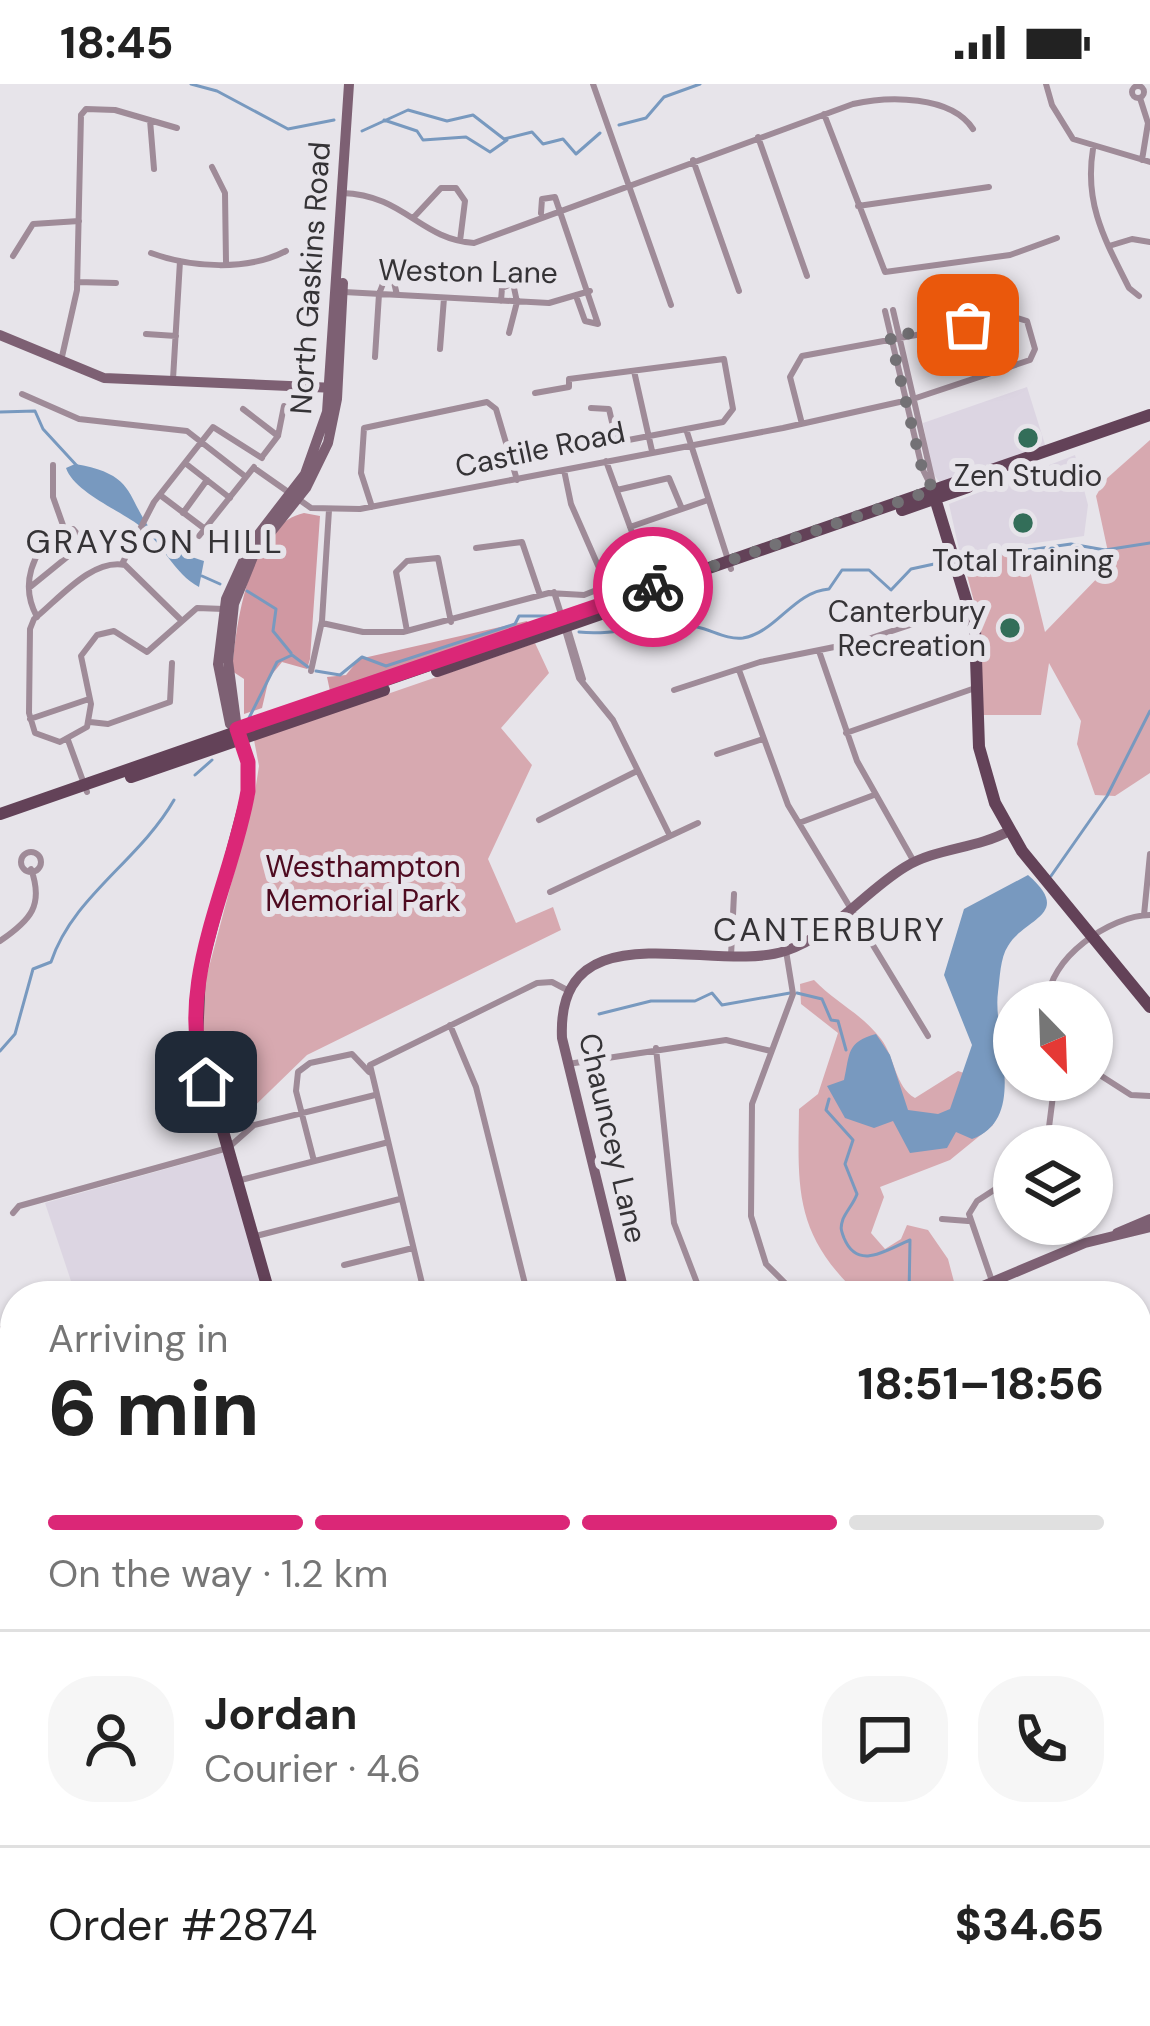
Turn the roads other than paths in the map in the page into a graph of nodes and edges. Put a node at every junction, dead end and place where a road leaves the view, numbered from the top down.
1 (351, 84) edge
2 (593, 84) edge
3 (1046, 84) edge
4 (1140, 98) dead end
5 (824, 113) junction
6 (149, 120) junction
7 (177, 128) dead end
8 (973, 129) dead end
9 (758, 137) junction
10 (1093, 149) junction
11 (693, 160) junction
12 (1146, 161) edge
13 (212, 167) dead end
14 (154, 169) dead end
15 (628, 183) junction
16 (989, 187) dead end
17 (345, 193) junction
18 (858, 206) junction
19 (560, 207) junction
20 (542, 214) junction
21 (414, 217) junction
22 (79, 221) junction
23 (1057, 238) dead end
24 (460, 242) junction
25 (1150, 242) edge
26 (1109, 247) junction
27 (286, 251) dead end
28 (151, 254) dead end
29 (14, 256) dead end
30 (180, 261) junction
31 (226, 263) junction
32 (807, 276) dead end
33 (77, 282) junction
34 (116, 283) dead end
35 (590, 291) junction
36 (739, 291) dead end
37 (343, 292) junction
38 (379, 294) junction
39 (397, 295) junction
40 (576, 296) junction
41 (1139, 296) dead end
42 (444, 298) junction
43 (501, 301) junction
44 (517, 302) junction
45 (671, 305) dead end
46 (889, 311) dead end
47 (509, 333) dead end
48 (0, 334) edge
49 (146, 334) dead end
50 (176, 336) junction
51 (895, 337) junction
52 (440, 350) dead end
53 (375, 357) dead end
54 (62, 361) junction
55 (634, 371) junction
56 (173, 380) junction
57 (333, 388) junction
58 (535, 392) dead end
59 (22, 394) dead end
60 (909, 400) junction
61 (284, 406) dead end
62 (591, 408) dead end
63 (243, 410) dead end
64 (1150, 419) edge
65 (802, 424) junction
66 (686, 429) junction
67 (278, 436) junction
68 (648, 436) junction
69 (202, 442) junction
70 (688, 443) junction
71 (652, 451) junction
72 (262, 458) junction
73 (606, 461) junction
74 (185, 463) junction
75 (53, 465) dead end
76 (254, 468) junction
77 (564, 470) junction
78 (246, 477) junction
79 (517, 479) junction
80 (207, 481) junction
81 (616, 490) junction
82 (934, 494) junction
83 (160, 495) junction
84 (230, 498) junction
85 (293, 498) junction
86 (708, 500) junction
87 (372, 507) junction
88 (682, 509) junction
89 (329, 511) junction
90 (183, 513) junction
91 (630, 527) junction
92 (64, 528) junction
93 (476, 548) dead end
94 (640, 554) dead end
95 (122, 564) junction
96 (730, 565) junction
97 (624, 579) dead end
98 (607, 586) junction
99 (29, 588) junction
100 (554, 592) junction
101 (540, 595) junction
102 (970, 605) junction
103 (224, 608) junction
104 (37, 616) junction
105 (182, 621) junction
106 (451, 622) junction
107 (564, 622) junction
108 (322, 623) junction
109 (407, 631) junction
110 (819, 651) junction
111 (172, 663) dead end
112 (739, 670) junction
113 (310, 671) dead end
114 (978, 686) junction
115 (674, 690) dead end
116 (89, 699) junction
117 (30, 719) junction
118 (90, 722) junction
119 (846, 733) junction
120 (239, 734) junction
121 (763, 739) junction
122 (68, 740) junction
123 (717, 754) dead end
124 (637, 771) junction
125 (86, 789) junction
126 (875, 794) junction
127 (0, 818) edge
128 (538, 820) dead end
129 (698, 823) dead end
130 (799, 823) junction
131 (1009, 831) junction
132 (669, 834) junction
133 (1150, 854) edge
134 (915, 862) junction
135 (31, 869) dead end
136 (550, 892) dead end
137 (734, 894) dead end
138 (853, 911) junction
139 (1147, 915) edge
140 (1095, 936) junction
141 (0, 941) edge
142 (786, 951) junction
143 (730, 956) junction
144 (1054, 981) edge
145 (571, 992) junction
146 (1150, 1007) edge
147 (450, 1025) junction
148 (928, 1036) dead end
149 (656, 1048) junction
150 (770, 1051) junction
151 (568, 1064) junction
152 (370, 1068) junction
153 (1113, 1083) edge
154 (375, 1095) junction
155 (1150, 1096) edge
156 (302, 1113) junction
157 (387, 1143) junction
158 (228, 1148) junction
159 (314, 1162) junction
160 (238, 1181) junction
161 (993, 1191) edge
162 (401, 1199) junction
163 (13, 1213) dead end
164 (942, 1220) dead end
165 (968, 1221) junction
166 (1150, 1223) edge
167 (253, 1237) junction
168 (413, 1248) junction
169 (344, 1265) dead end
170 (266, 1281) edge
171 (421, 1281) edge
172 (524, 1281) edge
173 (621, 1281) edge
174 (696, 1281) edge
175 (781, 1281) edge
176 (992, 1281) joint

1 - 17 main road, North Gaskins Road
2 - 15 street
3 - 10 street
4 - 12 street
5 - 8 street
5 - 9 street
5 - 18 street
6 - 7 street
6 - 14 street
6 - 22 street
9 - 11 street
9 - 32 street
10 - 12 street
10 - 26 street
11 - 15 street
11 - 36 street
13 - 31 street
15 - 19 street
15 - 45 street
16 - 18 street
17 - 21 street
17 - 37 main road, North Gaskins Road
17 - 57 main road, North Gaskins Road
18 - 23 street
19 - 20 street
19 - 20 street
19 - 35 street
20 - 24 street
21 - 24 street
21 - 24 street
22 - 29 street
22 - 33 street
25 - 26 street
26 - 41 street
27 - 31 street
28 - 30 street
30 - 31 street
30 - 50 street
33 - 34 street
33 - 54 street
35 - 40 street, Weston Lane
35 - 40 street
37 - 38 street, Weston Lane
37 - 57 main road, North Gaskins Road
38 - 39 street, Weston Lane
38 - 39 street
38 - 53 street
39 - 42 street, Weston Lane
40 - 44 street, Weston Lane
42 - 43 street, Weston Lane
42 - 52 street
43 - 44 street, Weston Lane
43 - 44 street
44 - 47 street
46 - 51 street
48 - 54 main road
49 - 50 street
50 - 56 street
51 - 60 street
51 - 60 street, Castile Road
51 - 65 street
54 - 56 main road
55 - 58 street
55 - 66 street
55 - 68 street
56 - 57 main road
57 - 85 main road, North Gaskins Road
59 - 69 street
60 - 65 street, Castile Road
60 - 82 street
61 - 67 street
62 - 68 street
63 - 67 street
64 - 82 main road
65 - 70 street, Castile Road
66 - 68 street
66 - 70 street
67 - 72 street
68 - 71 street
69 - 72 street
69 - 74 street
69 - 78 street
70 - 71 street, Castile Road
70 - 86 street
71 - 73 street, Castile Road
72 - 76 street
73 - 77 street, Castile Road
73 - 81 street
74 - 80 street
74 - 83 street
75 - 92 street
76 - 78 street
76 - 85 street, Castile Road
77 - 79 street, Castile Road
77 - 98 street
78 - 84 street
79 - 87 street, Castile Road
79 - 87 street
80 - 84 street
80 - 90 street
81 - 88 street
81 - 91 street
82 - 96 main road
82 - 102 main road
83 - 90 street
83 - 95 street
84 - 90 street
85 - 89 street, Castile Road
85 - 103 main road, North Gaskins Road
85 - 120 main road, North Gaskins Road
86 - 88 street
86 - 96 street
87 - 89 street, Castile Road
88 - 91 street
89 - 108 street
91 - 94 street
92 - 99 street
92 - 99 street
93 - 101 street
95 - 104 street
95 - 105 street
96 - 107 main road
97 - 98 street
98 - 100 street
99 - 104 street
100 - 101 street
100 - 107 street
101 - 106 street
102 - 110 street
102 - 114 main road
103 - 105 street
103 - 120 main road, North Gaskins Road
104 - 117 street
105 - 116 street
106 - 109 street
106 - 109 street
107 - 120 main road
107 - 124 street
108 - 109 street
108 - 113 street
110 - 112 street
110 - 119 street
111 - 118 street
112 - 115 street
112 - 121 street
114 - 119 street
114 - 131 main road
116 - 117 street
116 - 118 street
117 - 122 street
118 - 122 street
119 - 126 street
120 - 125 main road
120 - 158 main road
121 - 123 street
121 - 130 street
122 - 125 street
124 - 128 street
124 - 132 street
125 - 127 main road
126 - 130 street
126 - 134 street
129 - 132 street
130 - 138 street
131 - 134 main road
131 - 140 main road
132 - 136 street
133 - 139 street
134 - 138 main road
135 - 141 street
137 - 143 street
138 - 142 main road
138 - 148 street
139 - 140 street
140 - 144 street
140 - 146 main road
142 - 143 main road
142 - 150 street
143 - 145 main road
145 - 147 street
145 - 151 main road, Chauncey Lane
147 - 152 street
147 - 172 street
149 - 150 street
149 - 151 street
149 - 174 street
150 - 175 street
151 - 173 main road, Chauncey Lane
152 - 154 street
152 - 156 street
153 - 155 street
154 - 156 street
154 - 157 street
156 - 158 street
156 - 159 street
157 - 159 street
157 - 162 street
158 - 160 main road
158 - 163 street
159 - 160 street
160 - 167 main road
161 - 165 street
162 - 167 street
162 - 168 street
164 - 165 street
165 - 176 street
166 - 176 main road
167 - 170 main road
168 - 169 street
168 - 171 street

